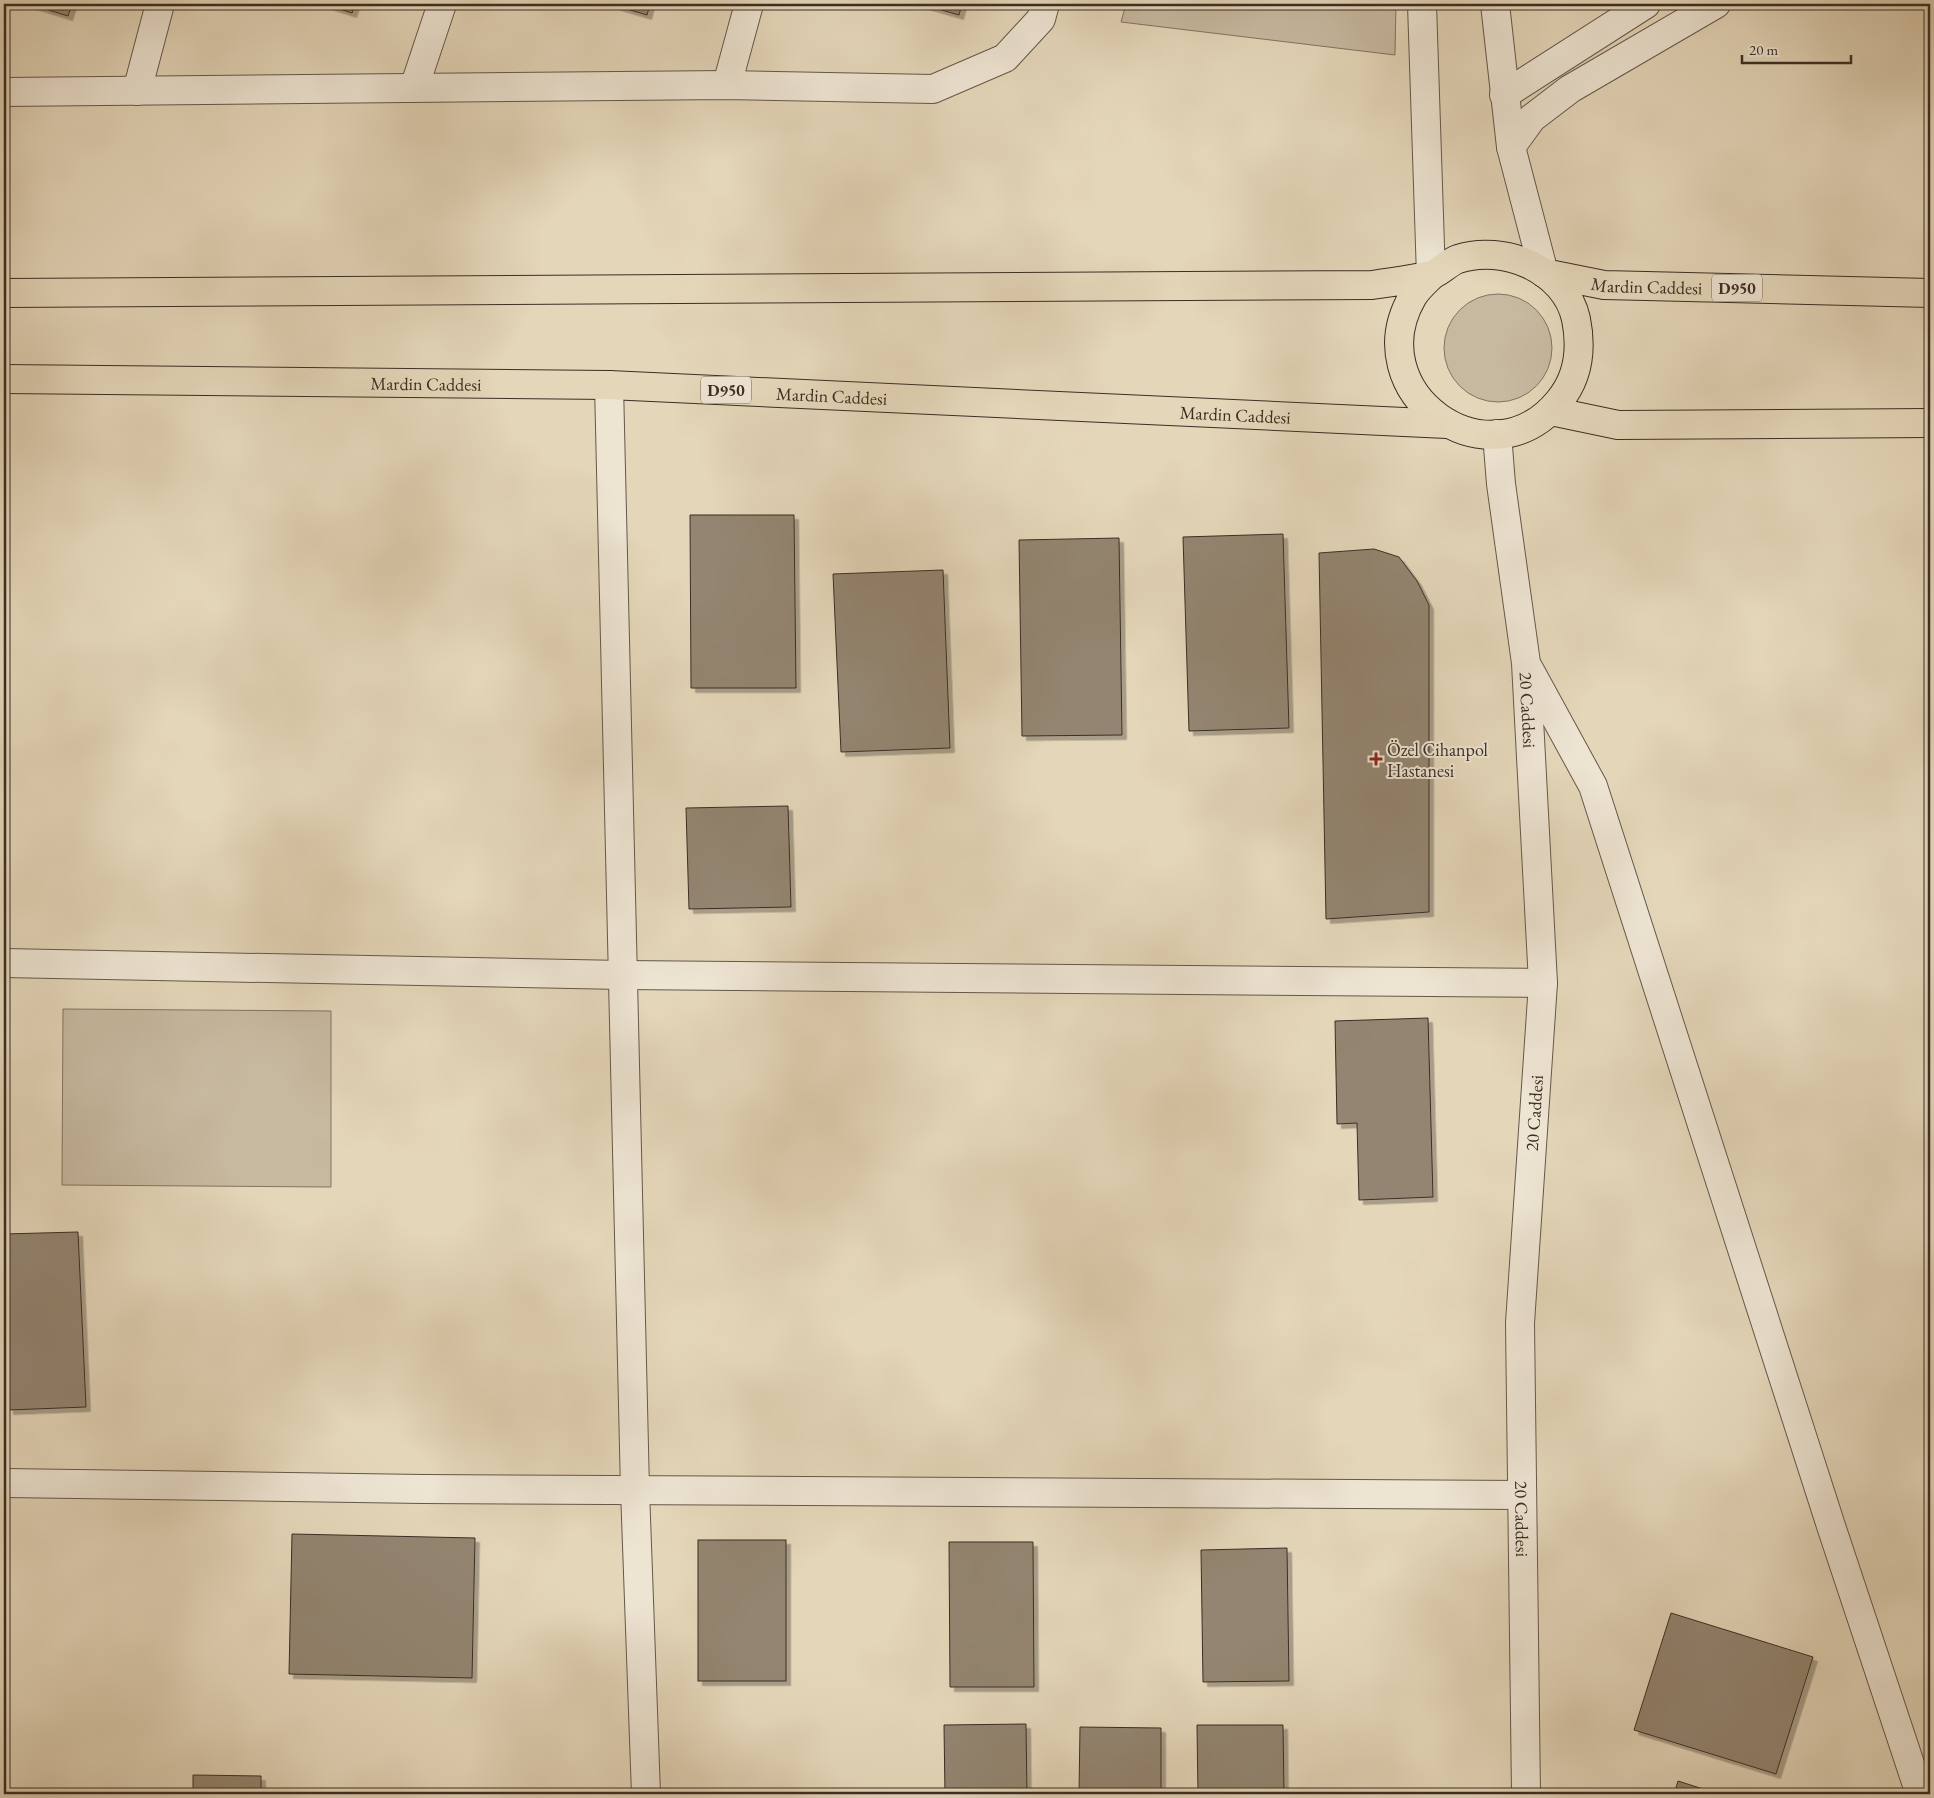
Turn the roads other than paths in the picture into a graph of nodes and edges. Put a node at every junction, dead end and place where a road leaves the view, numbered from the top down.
1 (160, 4) edge
2 (442, 4) edge
3 (749, 4) edge
4 (1046, 4) edge
5 (1422, 4) edge
6 (1495, 4) edge
7 (1646, 4) edge
8 (1716, 4) edge
9 (727, 85) junction
10 (414, 88) junction
11 (137, 91) junction
12 (4, 92) edge
13 (1504, 95) junction
14 (1511, 147) junction
15 (1544, 273) junction
16 (1431, 276) junction
17 (4, 293) edge
18 (1930, 293) edge
19 (4, 379) edge
20 (609, 385) junction
21 (1551, 411) junction
22 (1448, 424) junction
23 (1930, 424) edge
24 (1497, 434) junction
25 (1526, 663) junction
26 (4, 963) edge
27 (623, 975) junction
28 (1543, 983) junction
29 (4, 1483) edge
30 (635, 1490) junction
31 (1522, 1495) junction
32 (646, 1794) edge
33 (1526, 1794) edge
34 (1920, 1794) edge

1 - 11 street
2 - 10 street
3 - 9 street
4 - 9 street
5 - 16 street
6 - 13 street
7 - 13 street
8 - 14 street
9 - 10 street
10 - 11 street
11 - 12 street
13 - 14 street
14 - 15 street
15 - 16 highway, Mardin Caddesi
15 - 18 highway, Mardin Caddesi / D950
15 - 21 highway, Mardin Caddesi
16 - 17 highway, Mardin Caddesi
16 - 22 highway, Mardin Caddesi
19 - 20 highway, Mardin Caddesi / D950
20 - 22 highway, Mardin Caddesi / D950
20 - 27 street
21 - 23 highway
21 - 24 highway, Mardin Caddesi
22 - 24 highway, Mardin Caddesi
24 - 25 street, 20 Caddesi
25 - 28 street, 20 Caddesi
25 - 34 street
26 - 27 street
27 - 28 street
27 - 30 street
28 - 31 street, 20 Caddesi
29 - 30 street
30 - 31 street
30 - 32 street
31 - 33 street, 20 Caddesi

